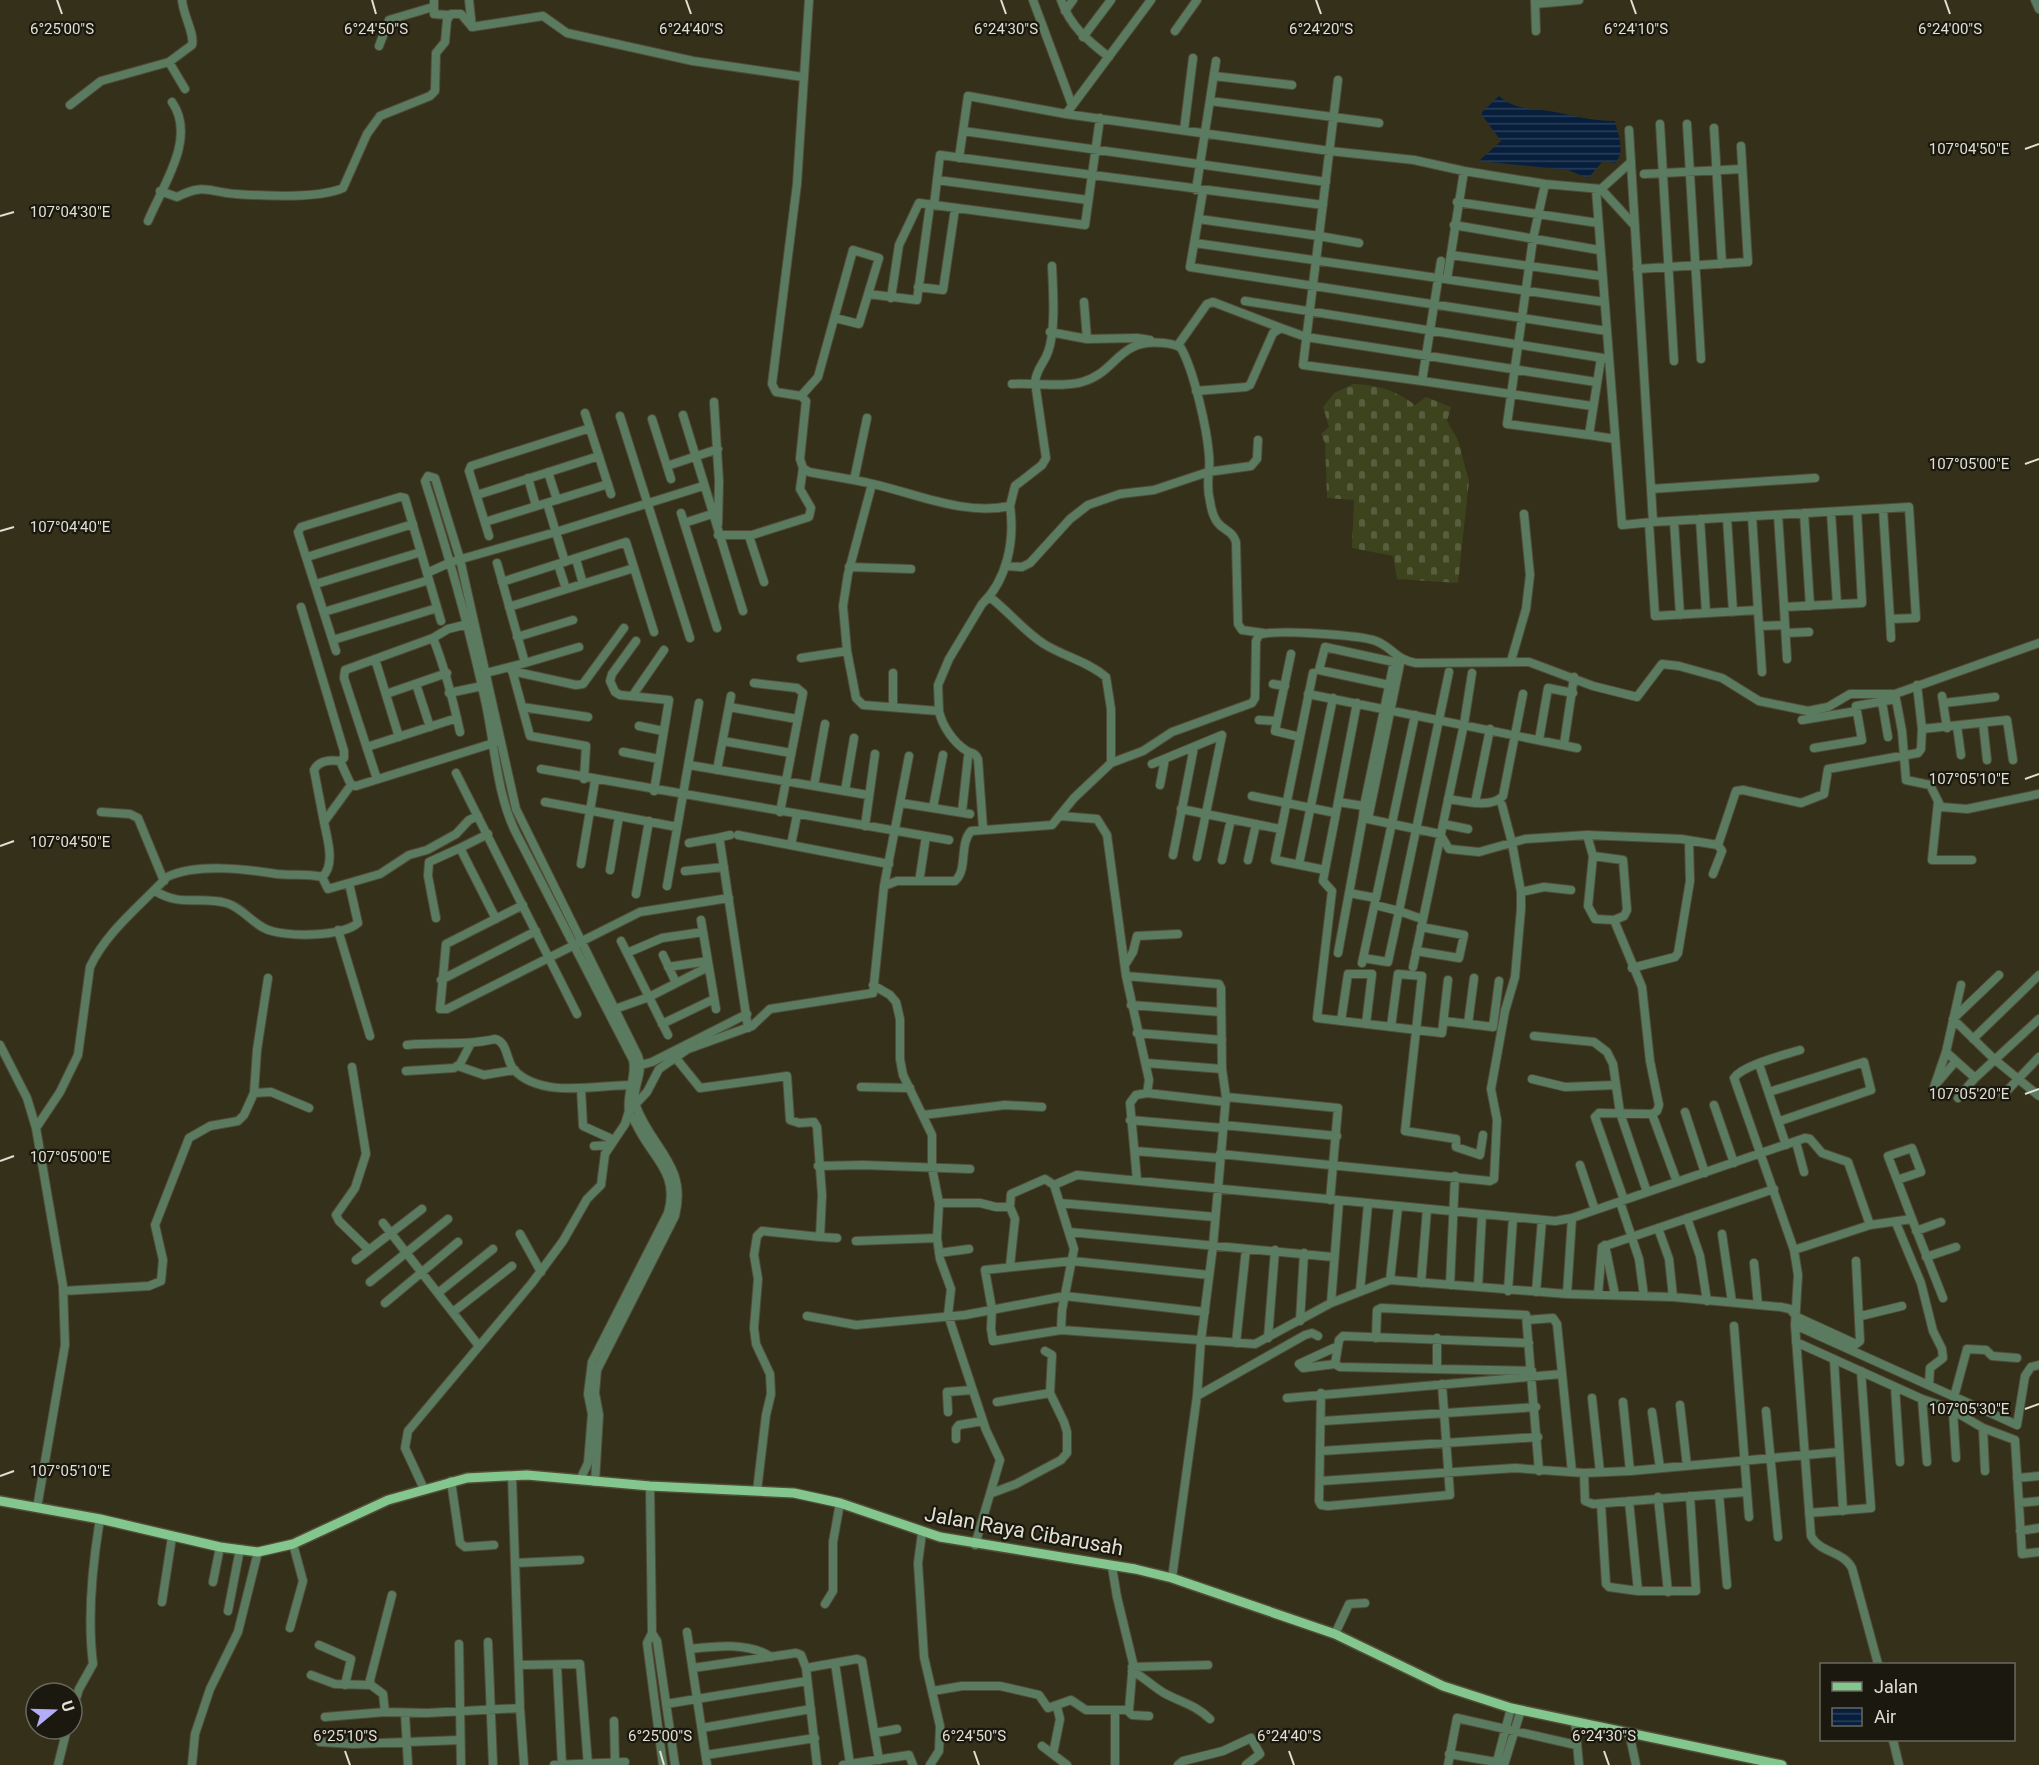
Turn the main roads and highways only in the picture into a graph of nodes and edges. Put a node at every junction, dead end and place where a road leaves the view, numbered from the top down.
1 (0, 1501) edge
2 (1774, 1765) edge
3 (1781, 1765) edge

1 - 2 main road, Jalan Raya Cibarusah
2 - 3 main road, Jalan Raya Cibarusah

